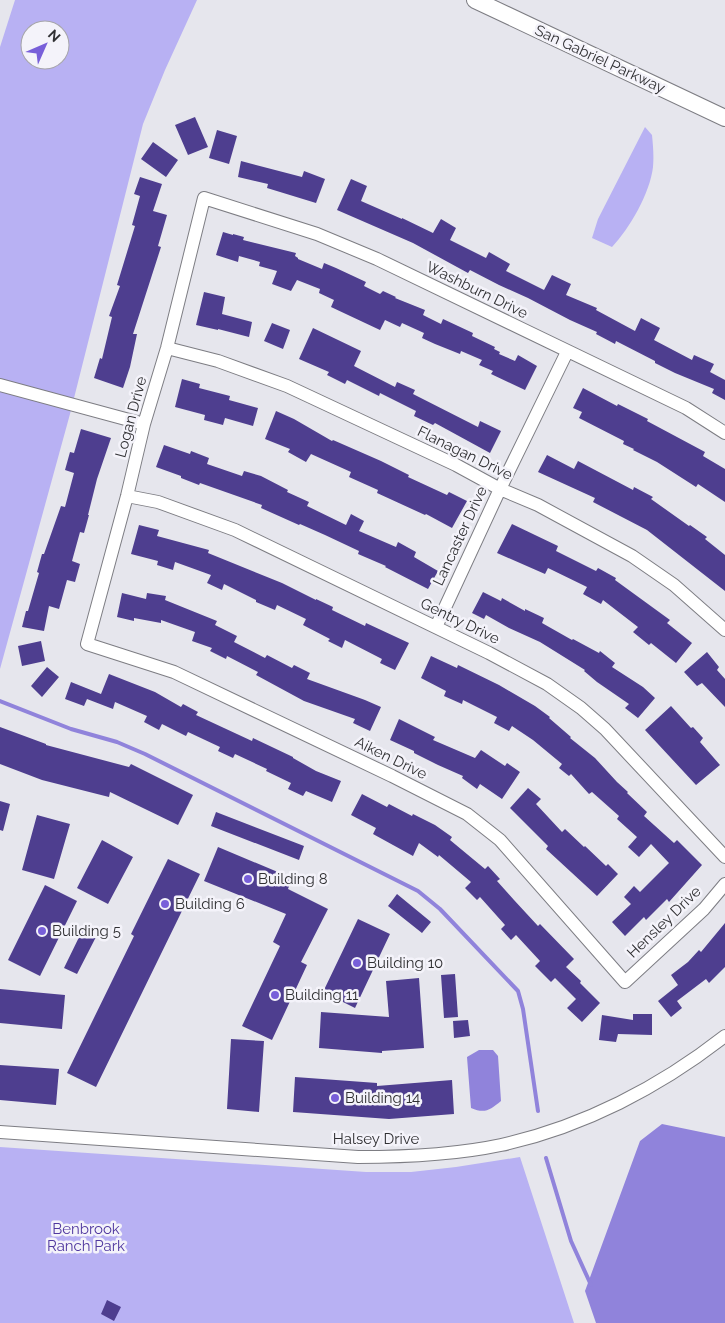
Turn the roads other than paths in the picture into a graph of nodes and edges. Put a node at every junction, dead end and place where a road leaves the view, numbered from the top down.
1 (474, 0) edge
2 (725, 118) edge
3 (204, 198) joint
4 (167, 348) junction
5 (567, 352) junction
6 (0, 385) edge
7 (144, 424) junction
8 (725, 433) edge
9 (500, 489) junction
10 (127, 496) junction
11 (436, 627) junction
12 (725, 630) edge
13 (87, 644) joint
14 (725, 857) edge
15 (725, 884) edge
16 (625, 982) joint
17 (725, 1036) edge
18 (0, 1132) edge

1 - 2 street, San Gabriel Parkway
3 - 4 street, Logan Drive
3 - 5 street, Washburn Drive
4 - 7 street, Logan Drive
4 - 9 street, Flanagan Drive
5 - 8 street, Washburn Drive
5 - 9 street, Lancaster Drive
6 - 7 street
7 - 10 street, Logan Drive
9 - 11 street, Lancaster Drive
9 - 12 street, Flanagan Drive
10 - 11 street, Gentry Drive
10 - 13 street, Logan Drive
11 - 14 street, Gentry Drive
13 - 16 street, Aiken Drive
15 - 16 street, Hensley Drive
17 - 18 street, Halsey Drive

